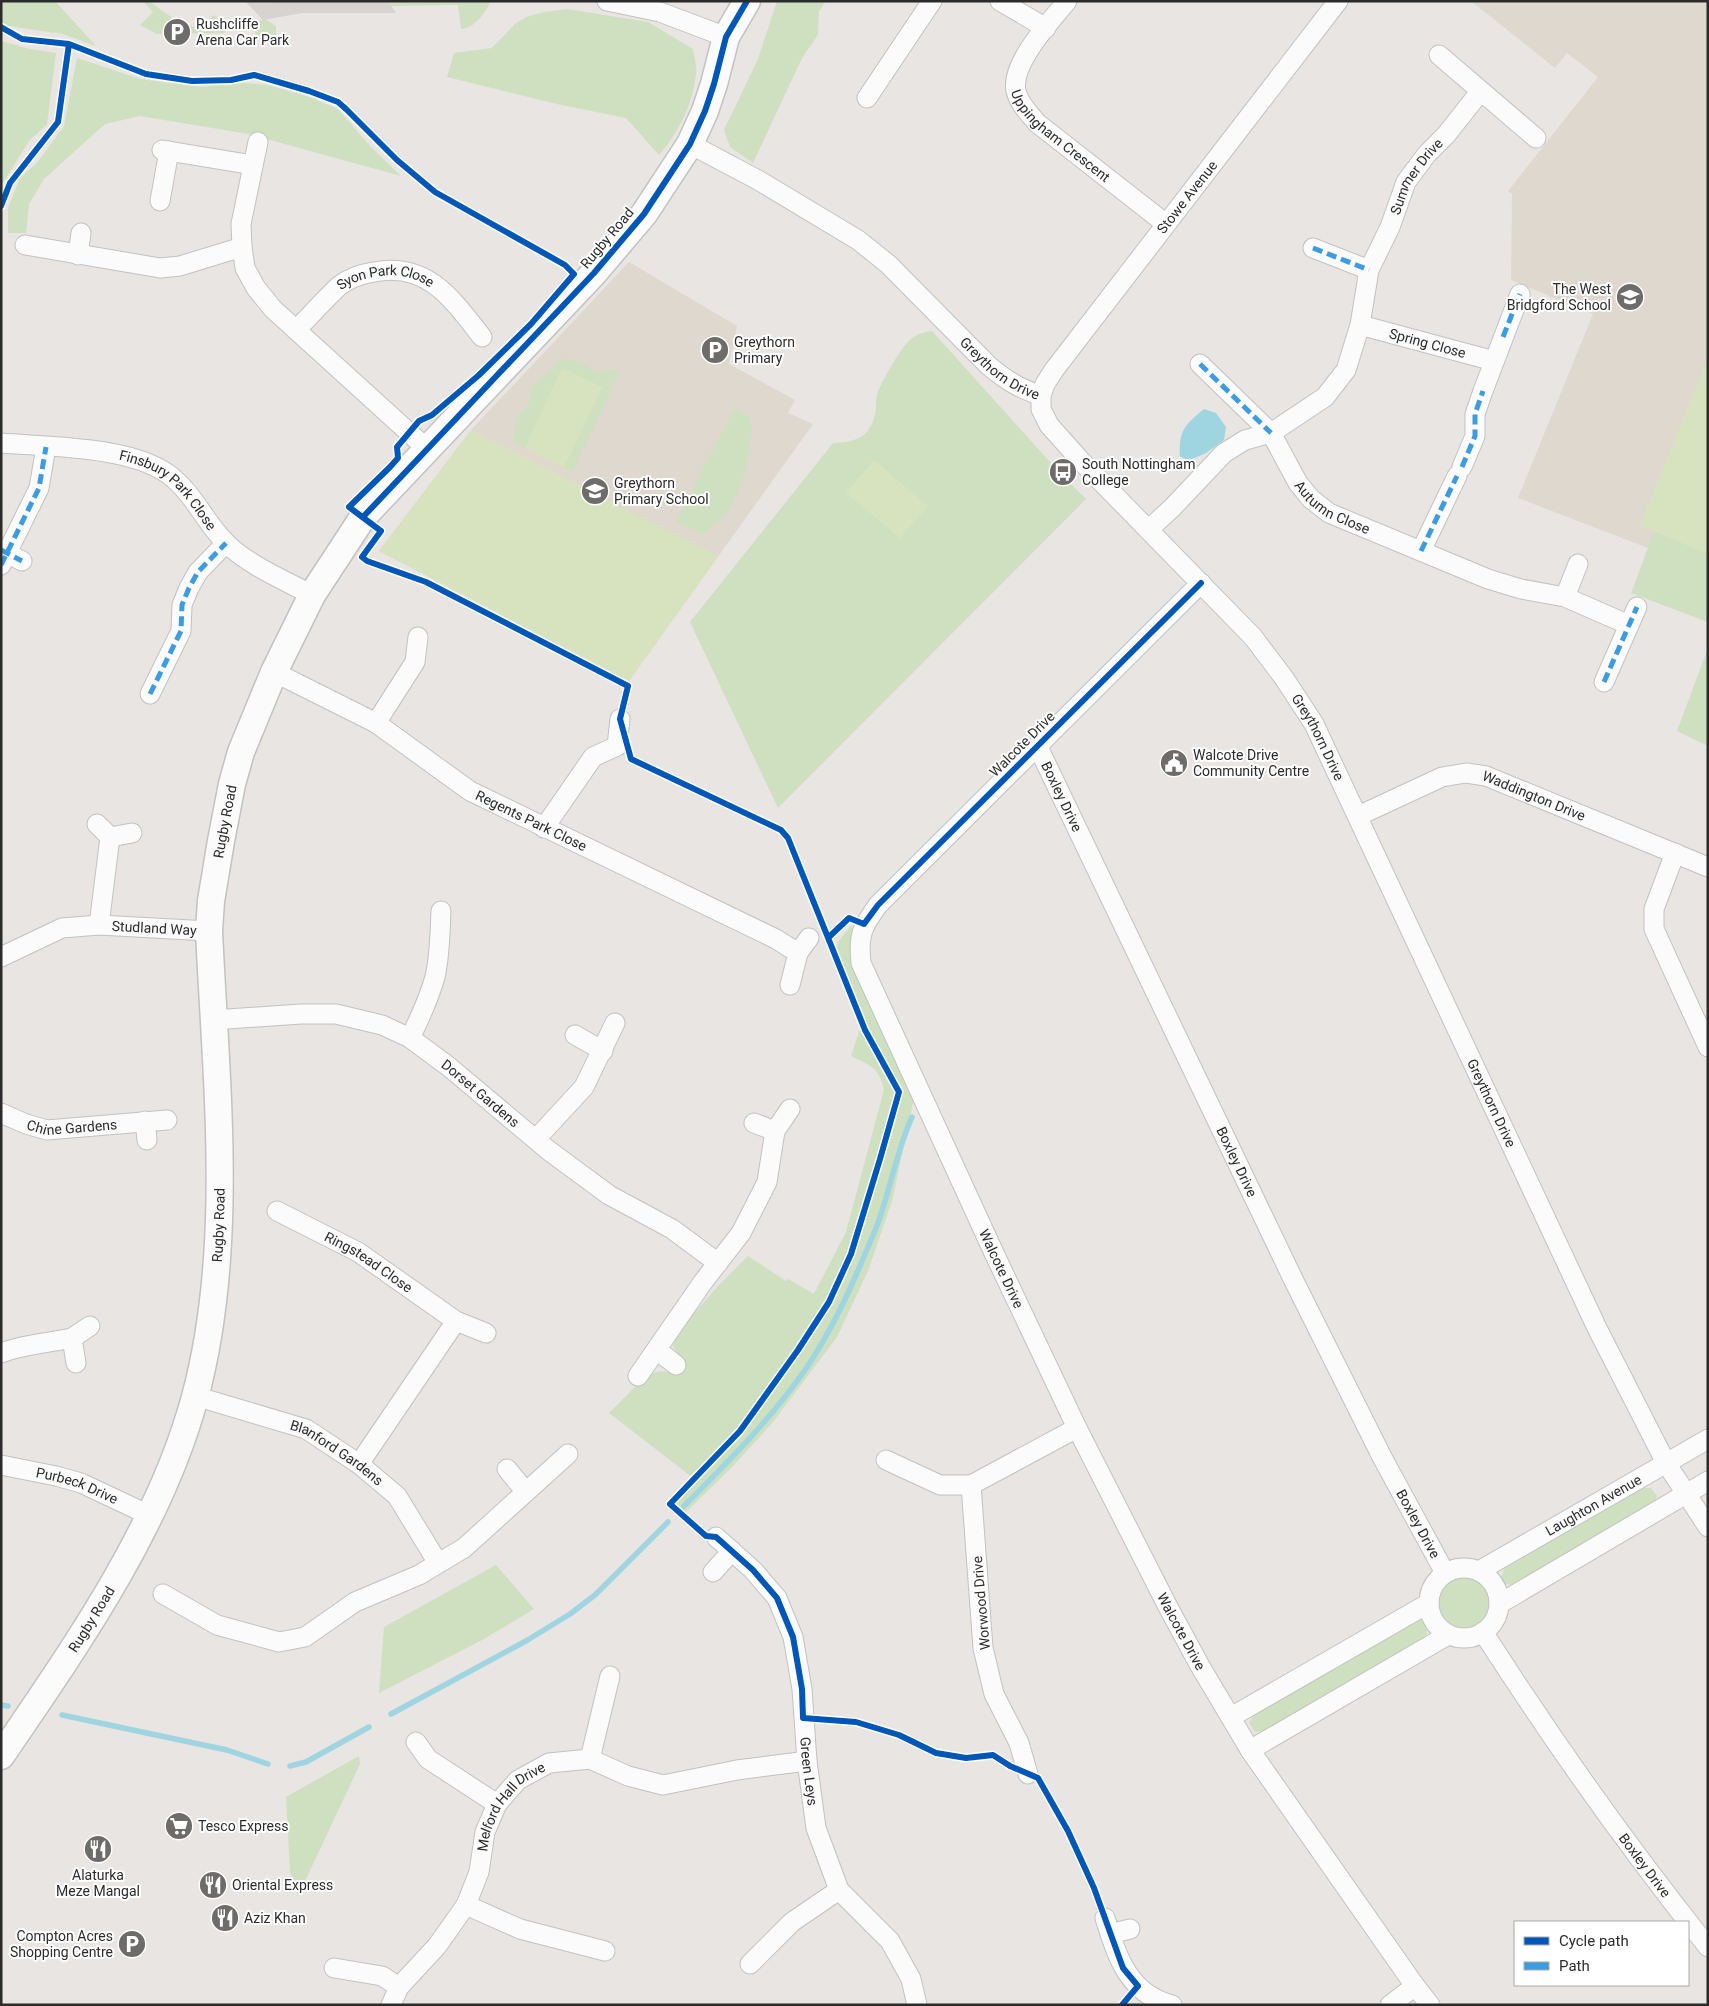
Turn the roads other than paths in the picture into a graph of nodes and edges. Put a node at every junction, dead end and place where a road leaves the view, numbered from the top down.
1 (607, 1) edge
2 (747, 1) edge
3 (932, 1) edge
4 (1000, 1) edge
5 (1067, 1) edge
6 (1338, 1) edge
7 (1046, 28) junction
8 (726, 36) junction
9 (1439, 55) dead end
10 (1480, 92) junction
11 (867, 98) dead end
12 (1536, 138) dead end
13 (258, 142) dead end
14 (690, 144) junction
15 (253, 165) junction
16 (160, 201) dead end
17 (1166, 224) junction
18 (81, 233) dead end
19 (25, 246) dead end
20 (242, 247) junction
21 (1313, 248) dead end
22 (78, 255) junction
23 (1369, 270) junction
24 (1520, 294) dead end
25 (1360, 325) junction
26 (296, 330) junction
27 (473, 335) dead end
28 (1494, 361) junction
29 (1200, 364) dead end
30 (1041, 396) junction
31 (1271, 433) junction
32 (1, 443) edge
33 (46, 447) junction
34 (426, 448) junction
35 (1149, 529) junction
36 (226, 543) junction
37 (1421, 551) junction
38 (8, 557) edge
39 (1578, 564) dead end
40 (1201, 584) junction
41 (312, 596) junction
42 (1565, 597) junction
43 (1637, 607) dead end
44 (1629, 625) junction
45 (418, 637) dead end
46 (274, 672) junction
47 (1604, 682) dead end
48 (150, 694) dead end
49 (620, 719) dead end
50 (376, 723) junction
51 (1038, 747) junction
52 (1358, 816) junction
53 (544, 828) junction
54 (132, 833) dead end
55 (1675, 853) junction
56 (1708, 867) edge
57 (441, 911) dead end
58 (99, 925) junction
59 (209, 932) junction
60 (1, 957) edge
61 (790, 985) dead end
62 (213, 1020) junction
63 (615, 1023) dead end
64 (575, 1035) dead end
65 (410, 1038) junction
66 (1708, 1047) edge
67 (603, 1051) junction
68 (790, 1109) dead end
69 (1, 1113) edge
70 (167, 1120) dead end
71 (754, 1123) dead end
72 (775, 1131) junction
73 (536, 1139) junction
74 (276, 1212) dead end
75 (718, 1263) junction
76 (456, 1321) junction
77 (90, 1326) dead end
78 (486, 1333) dead end
79 (72, 1338) junction
80 (657, 1350) junction
81 (1, 1353) edge
82 (76, 1363) dead end
83 (676, 1365) dead end
84 (638, 1376) dead end
85 (195, 1396) junction
86 (1077, 1428) junction
87 (1708, 1439) edge
88 (568, 1454) dead end
89 (886, 1460) dead end
90 (1666, 1463) junction
91 (359, 1464) junction
92 (1, 1465) edge
93 (507, 1470) dead end
94 (1708, 1481) edge
95 (971, 1485) junction
96 (526, 1492) junction
97 (1686, 1494) junction
98 (149, 1515) junction
99 (1708, 1527) edge
100 (716, 1537) dead end
101 (732, 1551) junction
102 (438, 1563) junction
103 (1479, 1571) junction
104 (713, 1572) dead end
105 (1445, 1573) junction
106 (163, 1594) dead end
107 (1429, 1602) junction
108 (1499, 1604) junction
109 (1483, 1632) junction
110 (1448, 1635) junction
111 (610, 1676) dead end
112 (1231, 1717) junction
113 (416, 1742) dead end
114 (1250, 1750) junction
115 (1, 1756) edge
116 (590, 1759) junction
117 (807, 1761) junction
118 (1010, 1766) dead end
119 (496, 1804) junction
120 (839, 1890) junction
121 (466, 1905) junction
122 (1687, 1921) edge
123 (1689, 1923) edge
124 (1130, 1929) dead end
125 (1708, 1947) edge
126 (605, 1951) dead end
127 (750, 1964) dead end
128 (334, 1968) dead end
129 (1415, 1986) junction
130 (399, 1987) junction
131 (391, 2005) edge
132 (917, 2005) edge
133 (1172, 2005) edge
134 (1390, 2005) edge
135 (1430, 2005) edge

1 - 8 street
2 - 8 street, Rugby Road
3 - 11 street
4 - 7 street
5 - 7 street, Uppingham Crescent
6 - 17 street, Stowe Avenue
7 - 17 street, Uppingham Crescent
8 - 14 street, Rugby Road
9 - 10 street
10 - 12 street
10 - 23 street, Summer Drive
13 - 15 street
14 - 30 street, Greythorn Drive
14 - 34 street, Rugby Road
15 - 16 street
15 - 20 street
17 - 30 street, Stowe Avenue
18 - 22 street
19 - 22 street
20 - 22 street
20 - 26 street
21 - 23 street
23 - 25 street, Summer Drive
24 - 28 street
25 - 28 street, Spring Close
25 - 31 street, Summer Drive
26 - 27 street, Syon Park Close
26 - 34 street
28 - 37 street
29 - 31 street
30 - 35 street, Greythorn Drive
31 - 35 street, Summer Drive
31 - 37 street, Autumn Close
32 - 33 street, Finsbury Park Close
33 - 36 street, Finsbury Park Close
33 - 38 street
34 - 41 street, Rugby Road
35 - 40 street, Greythorn Drive
36 - 41 street, Finsbury Park Close
36 - 48 street
37 - 42 street, Autumn Close
39 - 42 street
40 - 51 street, Walcote Drive
40 - 52 street, Greythorn Drive
41 - 46 street, Rugby Road
42 - 44 street, Autumn Close
43 - 44 street
44 - 47 street
45 - 50 street
46 - 50 street, Regents Park Close
46 - 59 street, Rugby Road
49 - 53 street
50 - 53 street, Regents Park Close
51 - 86 street, Walcote Drive
51 - 105 street, Boxley Drive
52 - 55 street, Waddington Drive
52 - 90 street, Greythorn Drive
53 - 61 street, Regents Park Close
54 - 58 street, Studland Way
55 - 56 street, Waddington Drive
55 - 66 street
57 - 65 street
58 - 59 street, Studland Way
58 - 60 street, Studland Way
59 - 62 street, Rugby Road
62 - 65 street, Dorset Gardens
62 - 85 street, Rugby Road
63 - 67 street
64 - 67 street
65 - 73 street, Dorset Gardens
67 - 73 street
68 - 72 street
69 - 70 street, Chine Gardens
71 - 72 street
72 - 75 street
73 - 75 street, Dorset Gardens
74 - 76 street, Ringstead Close
75 - 80 street
76 - 78 street, Ringstead Close
76 - 91 street
77 - 79 street
79 - 81 street
79 - 82 street
80 - 83 street
80 - 84 street
85 - 91 street, Blanford Gardens
85 - 98 street, Rugby Road
86 - 95 street
86 - 112 street, Walcote Drive
87 - 90 street, Laughton Avenue
88 - 96 street
89 - 95 street
90 - 97 street, Greythorn Drive
90 - 103 street, Laughton Avenue
91 - 102 street, Blanford Gardens
92 - 98 street, Purbeck Drive
93 - 96 street
94 - 97 street
95 - 118 street, Worwood Drive
96 - 102 street
97 - 99 street, Greythorn Drive
97 - 108 street
98 - 115 street, Rugby Road
100 - 101 street, Green Leys
101 - 104 street
101 - 117 street, Green Leys
102 - 106 street
103 - 105 street
103 - 108 street
105 - 107 street
107 - 110 street
107 - 112 street
108 - 109 street
109 - 110 street
109 - 122 street, Boxley Drive
110 - 114 street
111 - 116 street
112 - 114 street, Walcote Drive
113 - 119 street
114 - 129 street, Walcote Drive
116 - 117 street, Melford Hall Drive
116 - 119 street, Melford Hall Drive
117 - 120 street, Green Leys
119 - 121 street, Melford Hall Drive
120 - 127 street
120 - 132 street, Green Leys
121 - 126 street
121 - 130 street, Melford Hall Drive
123 - 125 street, Boxley Drive
124 - 133 street
128 - 130 street
129 - 134 street
129 - 135 street, Walcote Drive
130 - 131 street, Melford Hall Drive

